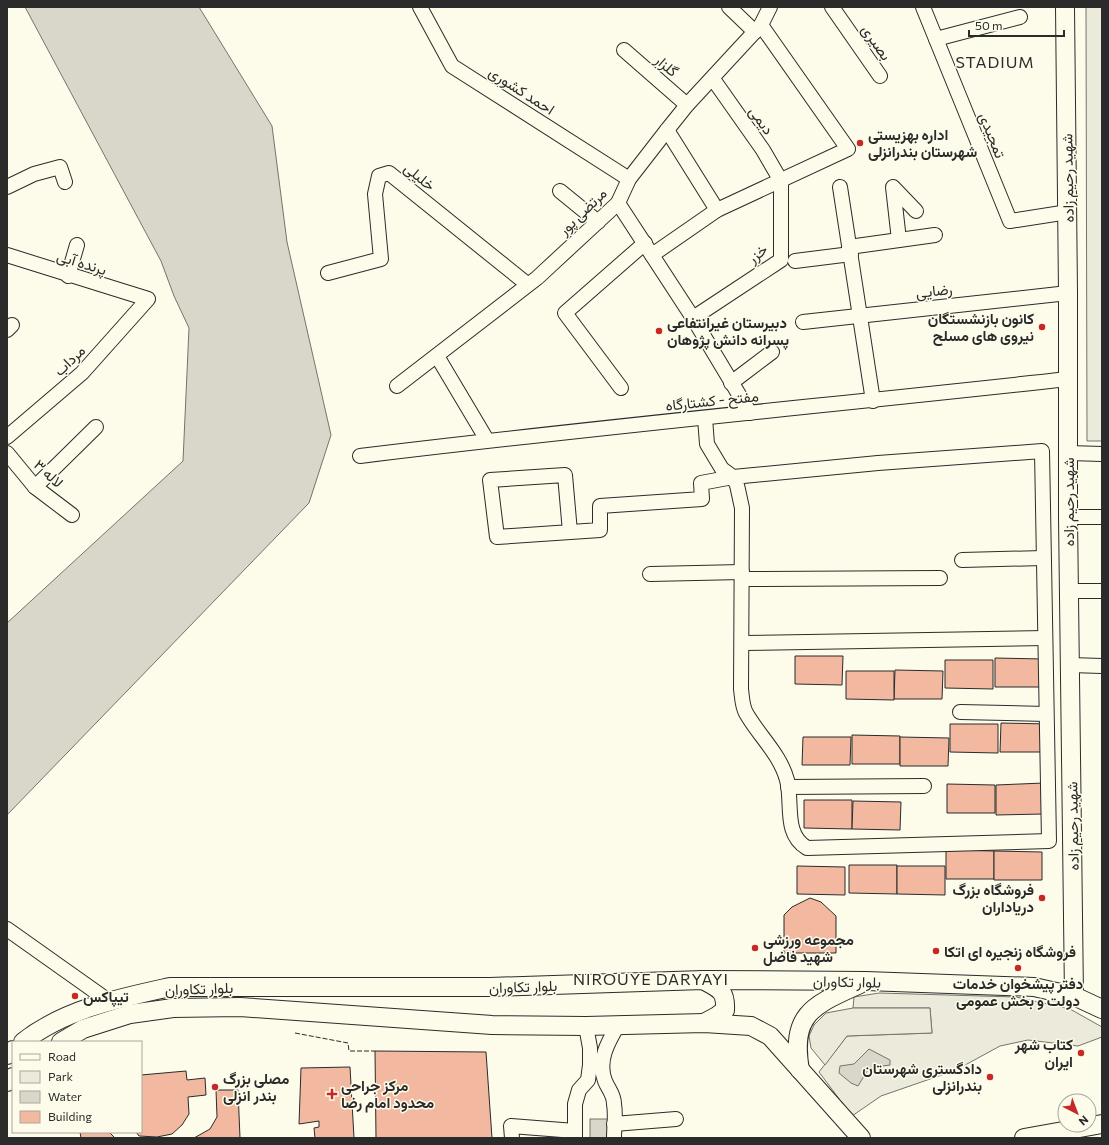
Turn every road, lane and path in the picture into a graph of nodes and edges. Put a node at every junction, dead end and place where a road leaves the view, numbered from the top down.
1 (420, 7) edge
2 (729, 7) edge
3 (770, 7) edge
4 (832, 7) edge
5 (923, 7) edge
6 (1065, 7) edge
7 (1020, 17) dead end
8 (758, 28) junction
9 (936, 39) junction
10 (624, 50) dead end
11 (880, 76) dead end
12 (713, 79) junction
13 (687, 105) junction
14 (667, 130) junction
15 (629, 179) junction
16 (781, 181) junction
17 (64, 182) dead end
18 (7, 187) edge
19 (840, 187) dead end
20 (560, 191) dead end
21 (618, 203) junction
22 (717, 210) junction
23 (916, 211) dead end
24 (1068, 212) junction
25 (598, 222) junction
26 (935, 235) dead end
27 (899, 240) junction
28 (77, 245) dead end
29 (648, 249) junction
30 (850, 251) junction
31 (7, 256) edge
32 (795, 261) dead end
33 (328, 273) dead end
34 (68, 276) junction
35 (527, 284) junction
36 (1068, 293) junction
37 (148, 300) joint
38 (860, 315) junction
39 (693, 318) junction
40 (803, 322) dead end
41 (772, 352) dead end
42 (437, 356) junction
43 (1068, 379) junction
44 (732, 383) junction
45 (397, 386) dead end
46 (621, 388) dead end
47 (874, 401) junction
48 (750, 413) junction
49 (705, 418) junction
50 (96, 427) dead end
51 (7, 437) edge
52 (488, 440) junction
53 (7, 453) edge
54 (1069, 453) junction
55 (1102, 454) edge
56 (360, 456) dead end
57 (733, 477) junction
58 (35, 487) junction
59 (72, 514) dead end
60 (1068, 517) junction
61 (1102, 517) edge
62 (570, 532) junction
63 (1043, 558) junction
64 (962, 560) dead end
65 (650, 574) dead end
66 (742, 576) junction
67 (940, 578) dead end
68 (1069, 591) junction
69 (1102, 591) edge
70 (1045, 638) junction
71 (742, 643) junction
72 (1070, 665) junction
73 (1102, 666) edge
74 (960, 712) dead end
75 (1046, 714) junction
76 (924, 786) dead end
77 (788, 787) junction
78 (7, 929) edge
79 (704, 980) junction
80 (866, 981) junction
81 (1074, 996) junction
82 (110, 1002) junction
83 (1102, 1010) edge
84 (704, 1023) junction
85 (618, 1025) junction
86 (586, 1026) junction
87 (25, 1041) edge
88 (63, 1041) edge
89 (800, 1070) junction
90 (676, 1119) dead end
91 (1102, 1124) edge
92 (614, 1131) edge
93 (575, 1134) edge
94 (512, 1138) edge
95 (861, 1138) edge
96 (1024, 1138) edge

1 - 15 street, احمد کشوری
2 - 8 street
3 - 8 street, مرتضی پور
4 - 11 street, بصیری
5 - 9 street, تمجیدی
6 - 24 main road, شهید رحیم زاده
7 - 9 street
8 - 12 street, مرتضی پور
8 - 16 street
9 - 24 street, تمجیدی
10 - 13 street, گلزار
12 - 13 street, مرتضی پور
12 - 16 street, دیمی
13 - 14 street, مرتضی پور
14 - 15 street, مرتضی پور
14 - 22 street
15 - 21 street, مرتضی پور
16 - 22 street
16 - 39 street, خزر
17 - 18 street
19 - 30 street
20 - 25 street
21 - 25 street, مرتضی پور
21 - 29 street
22 - 29 street
23 - 27 street
24 - 36 main road, شهید رحیم زاده
25 - 35 street, مرتضی پور
26 - 27 street
27 - 30 street
28 - 34 street
29 - 39 street
29 - 46 street
30 - 32 street
30 - 38 street
31 - 34 street, پرنده آبی
33 - 35 street, خلیلی
34 - 37 street, پرنده آبی
35 - 42 street, مرتضی پور
36 - 38 street, رضایی
36 - 43 main road, شهید رحیم زاده
37 - 51 street, مرداب
38 - 40 street, رضایی
38 - 47 street
39 - 44 street
41 - 44 street
42 - 45 street, مرتضی پور
42 - 52 street
43 - 47 street, مفتح - کشتارگاه
43 - 54 main road, شهید رحیم زاده
44 - 48 street
47 - 48 street, مفتح - کشتارگاه
48 - 49 street, مفتح - کشتارگاه
49 - 52 street, مفتح - کشتارگاه
49 - 57 street
50 - 58 street
52 - 56 street, مفتح - کشتارگاه
53 - 58 street, لاله ۳
54 - 55 street
54 - 60 main road, شهید رحیم زاده
57 - 62 street
57 - 63 street
57 - 66 street
58 - 59 street, لاله ۳
60 - 61 street
60 - 68 main road, شهید رحیم زاده
62 - 62 street
63 - 64 street
63 - 70 street
65 - 66 street
66 - 67 street
66 - 71 street
68 - 69 street
68 - 72 main road, شهید رحیم زاده
70 - 71 street
70 - 75 street
71 - 77 street
72 - 73 street
72 - 81 main road, شهید رحیم زاده
74 - 75 street
75 - 77 street
76 - 77 street
78 - 82 street
79 - 80 main road, بلوار تکاوران
79 - 82 main road, بلوار تکاوران
79 - 84 main road
80 - 81 main road, بلوار تکاوران
80 - 89 main road
81 - 83 main road, بلوار تکاوران
82 - 87 main road, بلوار تکاوران
84 - 85 main road, بلوار تکاوران
84 - 89 main road, بلوار تکاوران
85 - 86 main road, بلوار تکاوران
85 - 92 street
86 - 88 main road, بلوار تکاوران
86 - 93 street
89 - 95 main road
90 - 92 street
91 - 96 main road
93 - 94 street

